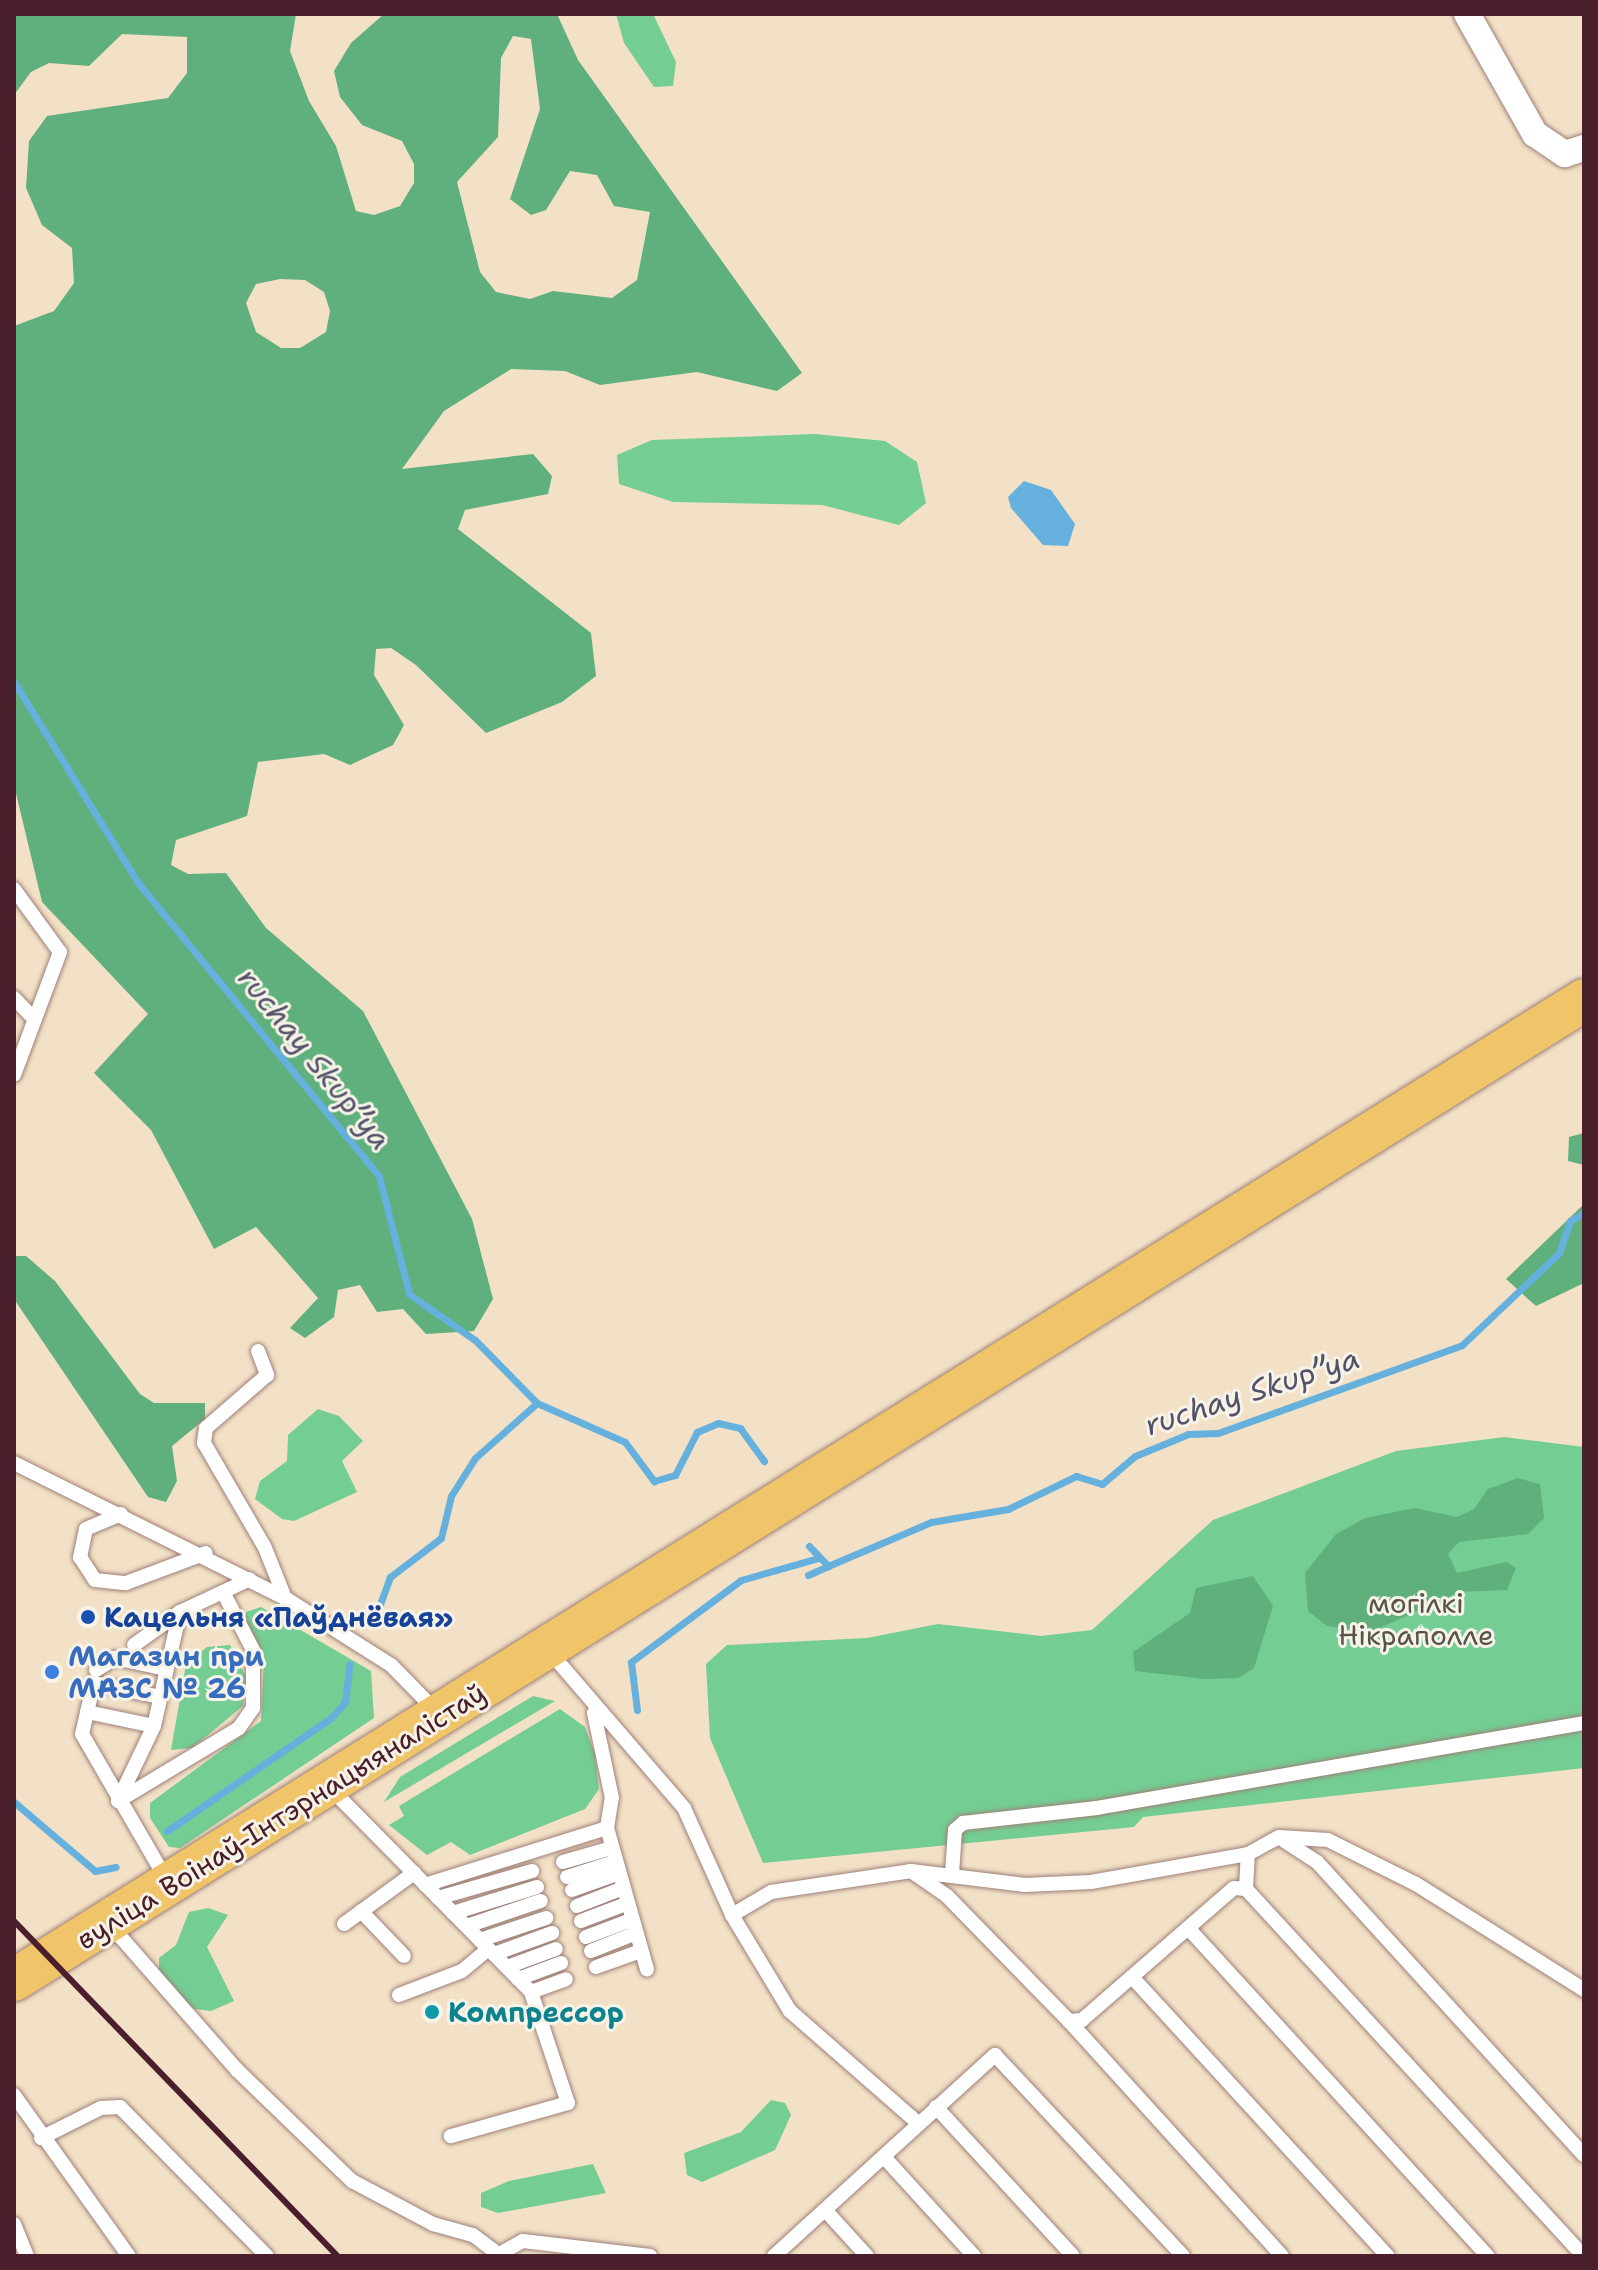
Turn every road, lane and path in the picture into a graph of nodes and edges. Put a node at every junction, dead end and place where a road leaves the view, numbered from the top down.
1 (1467, 14) edge
2 (1584, 148) edge
3 (14, 889) edge
4 (14, 899) edge
5 (26, 909) junction
6 (14, 998) edge
7 (1584, 1000) edge
8 (34, 1019) junction
9 (14, 1075) edge
10 (258, 1351) dead end
11 (14, 1463) edge
12 (121, 1514) junction
13 (206, 1553) junction
14 (250, 1579) junction
15 (223, 1592) junction
16 (285, 1598) junction
17 (180, 1612) junction
18 (134, 1645) dead end
19 (546, 1648) junction
20 (166, 1669) junction
21 (93, 1683) junction
22 (160, 1697) junction
23 (592, 1705) junction
24 (87, 1712) junction
25 (442, 1717) junction
26 (1584, 1723) edge
27 (154, 1726) junction
28 (330, 1788) junction
29 (118, 1801) junction
30 (607, 1828) junction
31 (1279, 1837) junction
32 (1248, 1854) junction
33 (532, 1871) dead end
34 (911, 1871) junction
35 (414, 1873) junction
36 (952, 1874) junction
37 (617, 1876) junction
38 (567, 1877) dead end
39 (425, 1885) junction
40 (171, 1888) junction
41 (1246, 1889) junction
42 (438, 1898) junction
43 (577, 1906) dead end
44 (361, 1911) junction
45 (453, 1913) junction
46 (732, 1915) junction
47 (546, 1918) dead end
48 (581, 1921) dead end
49 (344, 1924) dead end
50 (110, 1925) junction
51 (467, 1926) junction
52 (633, 1927) junction
53 (1189, 1929) junction
54 (552, 1933) dead end
55 (588, 1944) dead end
56 (488, 1948) junction
57 (641, 1951) junction
58 (404, 1956) dead end
59 (507, 1967) junction
60 (596, 1967) dead end
61 (647, 1969) dead end
62 (1132, 1977) junction
63 (518, 1979) junction
64 (566, 1979) dead end
65 (14, 1980) edge
66 (1584, 1990) edge
67 (531, 1992) junction
68 (399, 1995) dead end
69 (1069, 2021) junction
70 (14, 2095) edge
71 (936, 2107) junction
72 (919, 2124) junction
73 (451, 2136) dead end
74 (41, 2138) junction
75 (1584, 2155) edge
76 (884, 2157) junction
77 (826, 2211) junction
78 (14, 2224) edge
79 (553, 2244) junction
80 (501, 2254) edge
81 (27, 2256) edge
82 (129, 2256) edge
83 (267, 2256) edge
84 (564, 2256) edge
85 (650, 2256) edge
86 (774, 2256) edge
87 (867, 2256) edge
88 (974, 2256) edge
89 (1073, 2256) edge
90 (1183, 2256) edge
91 (1282, 2256) edge
92 (1388, 2256) edge
93 (1488, 2256) edge
94 (1583, 2256) edge

1 - 2 street
3 - 5 lane
4 - 5 lane
5 - 8 lane
6 - 8 lane
7 - 19 main road, вуліца Воінаў-Інтэрнацыяналістаў
8 - 9 lane
10 - 16 lane
11 - 12 lane
12 - 13 lane
12 - 13 lane
13 - 14 lane
14 - 15 lane
14 - 16 lane
15 - 17 lane
15 - 29 lane
16 - 25 lane
17 - 18 lane
17 - 20 lane
19 - 23 lane
19 - 25 main road, вуліца Воінаў-Інтэрнацыяналістаў
20 - 21 lane
20 - 22 lane
21 - 22 lane
21 - 24 lane
22 - 27 lane
23 - 30 lane
23 - 46 lane
24 - 27 lane
24 - 29 lane
25 - 28 main road, вуліца Воінаў-Інтэрнацыяналістаў
26 - 36 lane
27 - 29 lane
28 - 35 lane
28 - 40 main road, вуліца Воінаў-Інтэрнацыяналістаў
29 - 40 lane
30 - 37 lane
30 - 39 lane
31 - 32 lane
31 - 66 lane
31 - 75 lane
32 - 36 lane
32 - 41 lane
33 - 42 lane
34 - 36 lane
34 - 46 lane
34 - 69 lane
35 - 39 lane
35 - 44 lane
37 - 38 lane
37 - 43 lane
37 - 48 lane
37 - 52 lane
39 - 42 lane
40 - 50 main road, вуліца Воінаў-Інтэрнацыяналістаў
41 - 53 lane
41 - 94 lane
42 - 45 lane
44 - 49 lane
44 - 58 lane
45 - 51 lane
45 - 51 lane
46 - 72 lane
47 - 56 lane
50 - 65 main road, вуліца Воінаў-Інтэрнацыяналістаў
50 - 80 lane
51 - 56 lane
52 - 55 lane
52 - 57 lane
53 - 62 lane
53 - 93 lane
54 - 56 lane
56 - 59 lane
56 - 68 lane
57 - 60 lane
57 - 61 lane
59 - 63 lane
59 - 63 lane
62 - 69 lane
62 - 92 lane
63 - 67 lane
64 - 67 lane
67 - 73 lane
69 - 91 lane
70 - 74 lane
71 - 72 lane
71 - 89 lane
71 - 90 lane
72 - 76 lane
74 - 82 lane
74 - 83 lane
76 - 77 lane
76 - 88 lane
77 - 86 lane
77 - 87 lane
78 - 81 lane
79 - 80 lane
79 - 84 lane
79 - 85 lane

